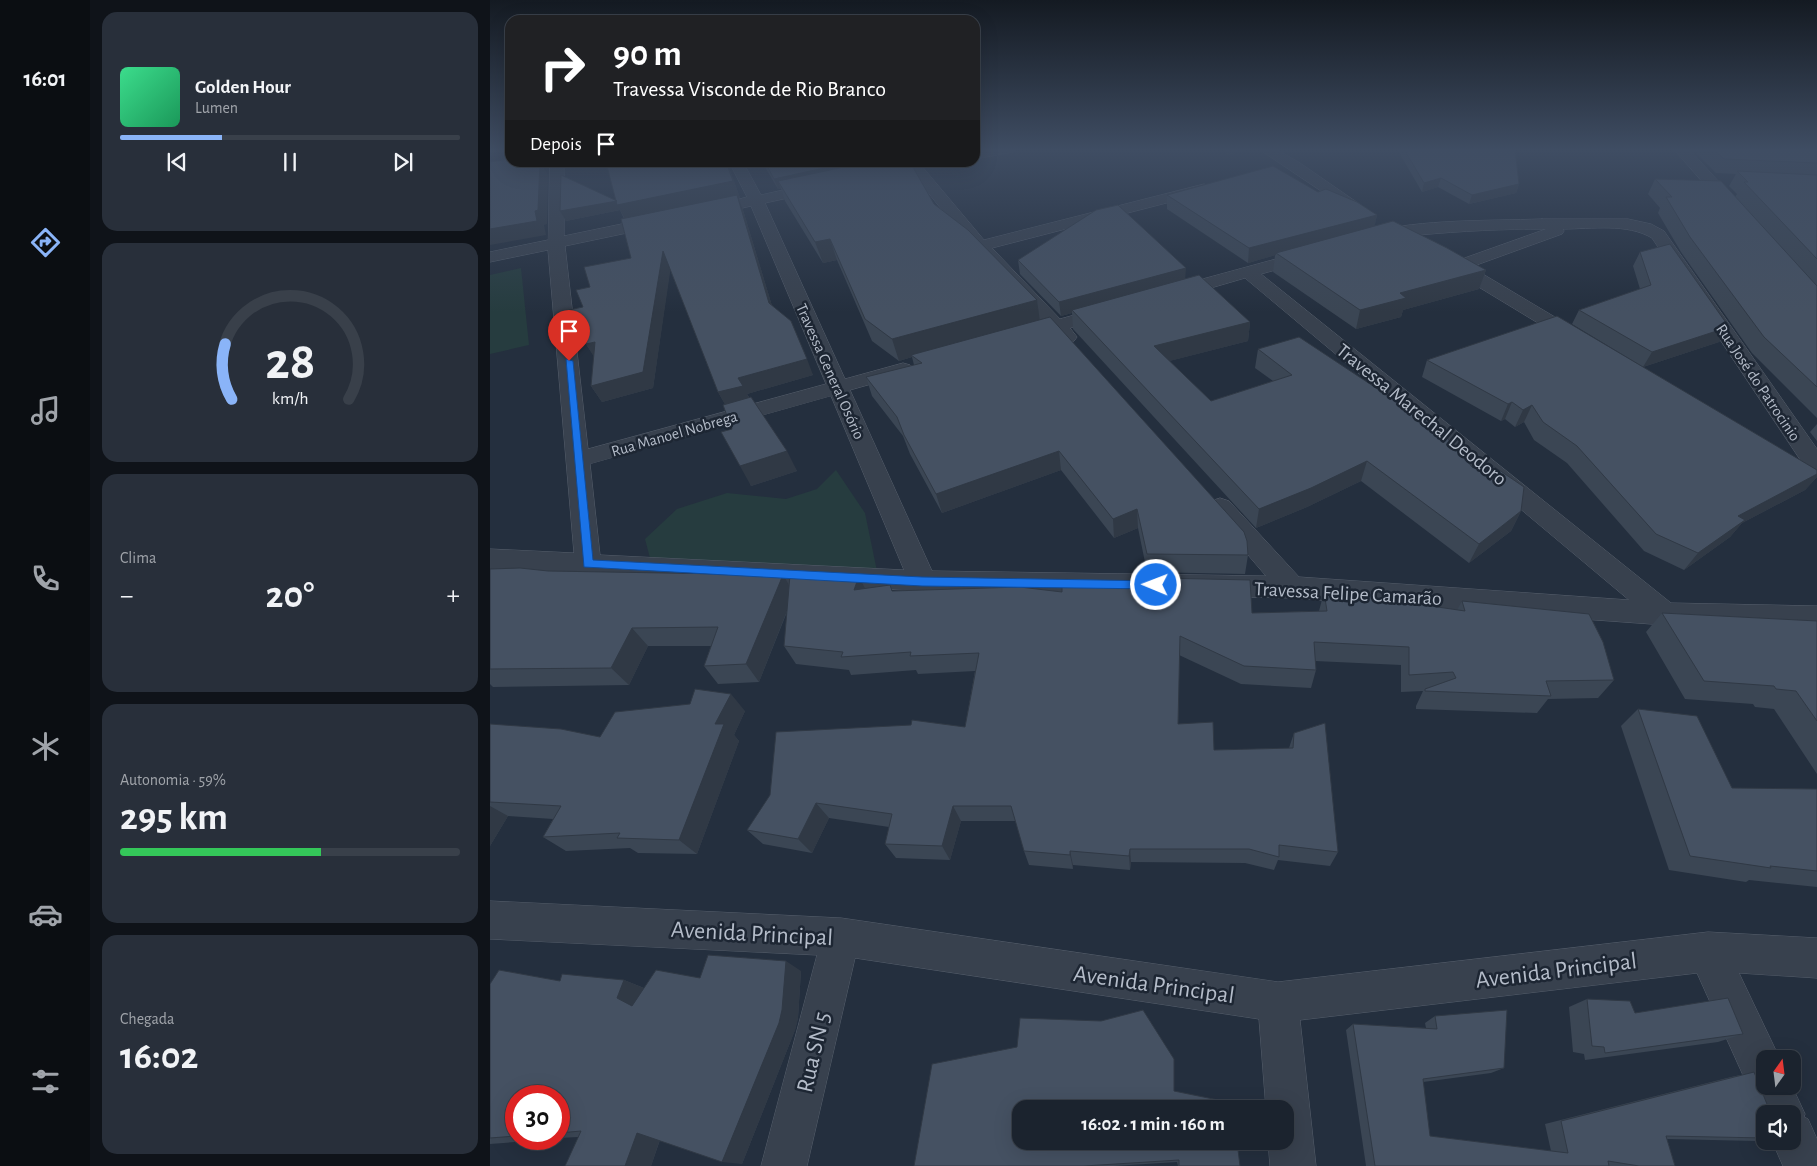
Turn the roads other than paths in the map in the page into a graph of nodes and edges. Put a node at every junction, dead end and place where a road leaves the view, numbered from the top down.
1 (556, 203) edge
2 (740, 203) edge
3 (757, 203) edge
4 (944, 203) edge
5 (1146, 203) edge
6 (1349, 203) edge
7 (1730, 203) edge
8 (728, 206) edge
9 (670, 219) edge
10 (1747, 222) edge
11 (1575, 224) junction
12 (1391, 232) junction
13 (1362, 240) edge
14 (556, 243) junction
15 (980, 246) junction
16 (1324, 250) edge
17 (490, 257) edge
18 (1458, 266) junction
19 (1248, 272) junction
20 (1152, 299) edge
21 (1124, 307) edge
22 (1057, 326) junction
23 (1009, 339) edge
24 (1595, 349) edge
25 (1083, 355) edge
26 (924, 363) edge
27 (838, 387) junction
28 (579, 459) junction
29 (1808, 470) edge
30 (1817, 483) edge
31 (1207, 493) edge
32 (490, 559) edge
33 (588, 564) junction
34 (922, 581) junction
35 (1292, 587) junction
36 (1665, 614) junction
37 (1817, 617) edge
38 (490, 920) edge
39 (841, 938) junction
40 (1708, 952) junction
41 (1817, 958) edge
42 (1278, 1002) junction
43 (1756, 1056) edge
44 (1799, 1150) edge
45 (784, 1166) edge
46 (1293, 1166) edge
47 (1806, 1166) edge

1 - 14 street
2 - 8 street
3 - 27 street, Travessa General Osório
4 - 15 street
5 - 15 street
6 - 12 street
7 - 10 street
9 - 14 street
11 - 12 street
11 - 18 street
11 - 29 street, Rua José do Patrocinio
12 - 13 street
12 - 18 street
14 - 17 street
14 - 28 street
15 - 22 street
16 - 19 street
18 - 24 street
19 - 20 street
19 - 36 street, Travessa Marechal Deodoro
21 - 22 street
22 - 23 street
22 - 25 street
26 - 27 street, Rua Manoel Nobrega
27 - 28 street, Rua Manoel Nobrega
27 - 34 street, Travessa General Osório
28 - 33 street
29 - 30 street
31 - 35 street
32 - 33 street, Travessa Felipe Camarão
33 - 34 street, Travessa Felipe Camarão
34 - 35 street, Travessa Felipe Camarão
35 - 36 street, Travessa Felipe Camarão
36 - 37 street, Travessa Felipe Camarão
38 - 39 street, Avenida Principal
39 - 42 street, Avenida Principal
39 - 45 street, Rua SN 5
40 - 41 street, Avenida Principal
40 - 42 street, Avenida Principal
40 - 43 street
42 - 46 street
44 - 47 street

